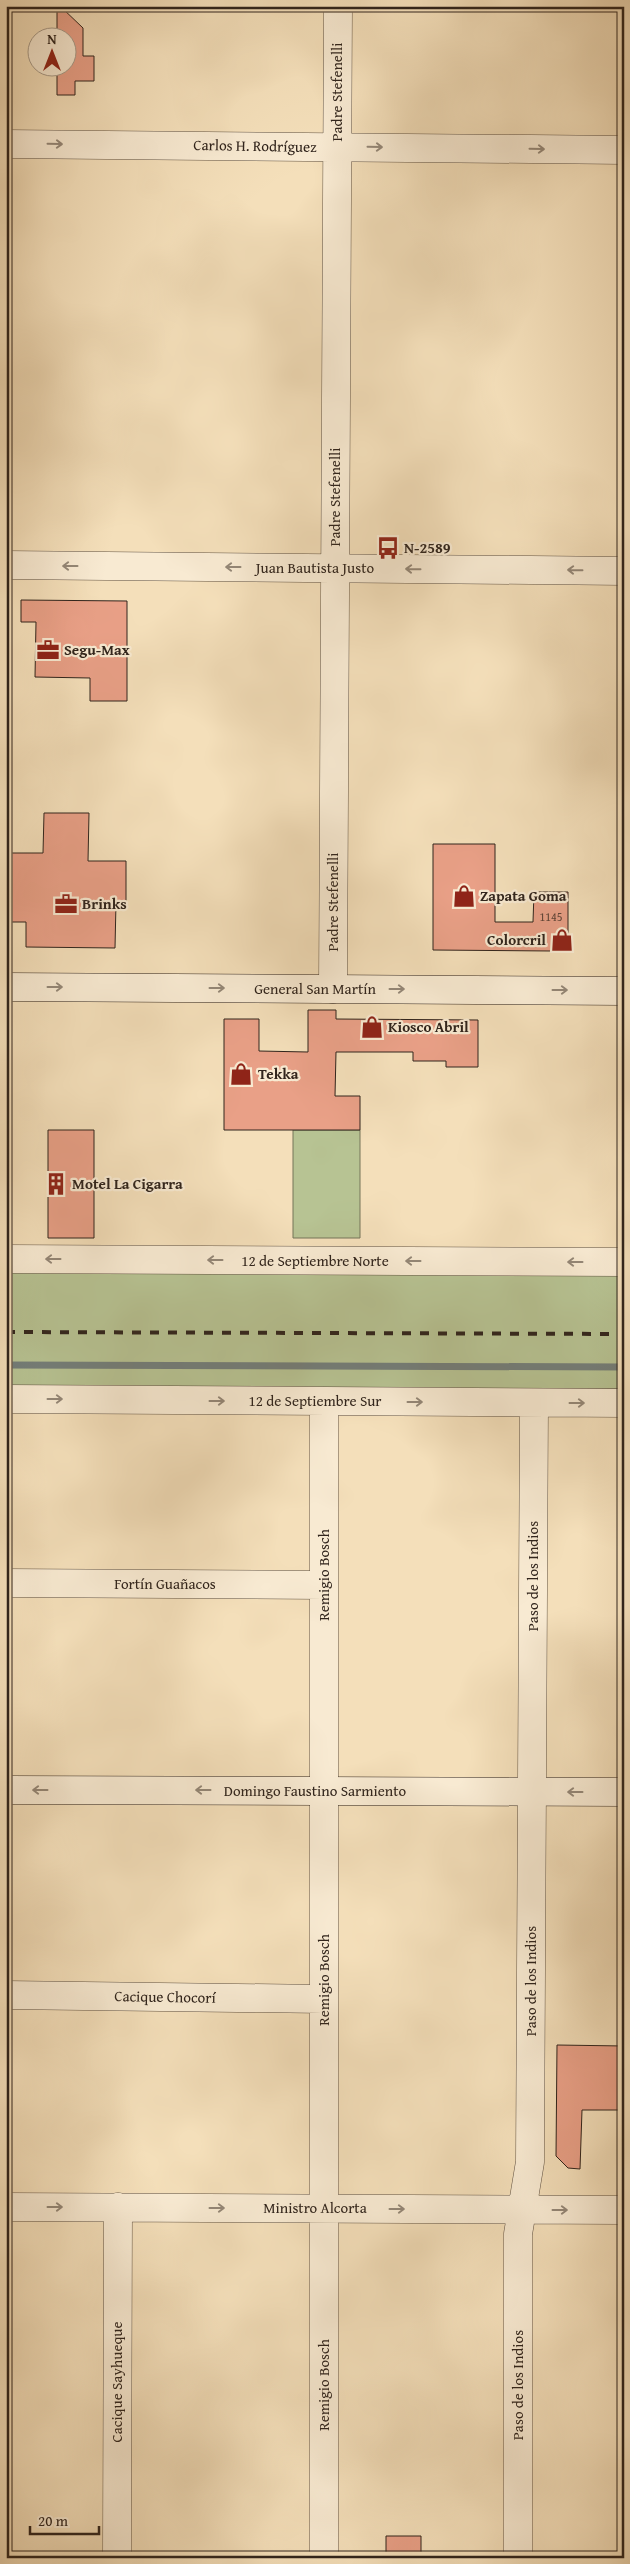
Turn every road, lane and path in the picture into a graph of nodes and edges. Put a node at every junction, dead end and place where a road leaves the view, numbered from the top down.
1 (338, 6) edge
2 (6, 144) edge
3 (337, 147) junction
4 (624, 150) edge
5 (6, 565) edge
6 (335, 568) junction
7 (624, 571) edge
8 (6, 987) edge
9 (332, 988) junction
10 (624, 991) edge
11 (6, 1259) edge
12 (624, 1262) edge
13 (6, 1399) edge
14 (324, 1402) junction
15 (534, 1403) junction
16 (624, 1403) edge
17 (6, 1583) edge
18 (324, 1585) junction
19 (6, 1790) edge
20 (324, 1791) junction
21 (532, 1792) junction
22 (624, 1792) edge
23 (6, 1995) edge
24 (324, 1999) junction
25 (6, 2207) edge
26 (118, 2207) junction
27 (324, 2208) junction
28 (522, 2209) junction
29 (624, 2210) edge
30 (117, 2558) edge
31 (324, 2558) edge
32 (518, 2558) edge

1 - 3 street, Padre Stefenelli
2 -> 3 street, Carlos H. Rodríguez
3 -> 4 street, Carlos H. Rodríguez
3 - 6 street, Padre Stefenelli
6 -> 5 street, Juan Bautista Justo
7 -> 6 street, Juan Bautista Justo
6 - 9 street, Padre Stefenelli
8 -> 9 street, General San Martín
9 -> 10 street, General San Martín
12 -> 11 street, 12 de Septiembre Norte
13 -> 14 street, 12 de Septiembre Sur
14 -> 15 street, 12 de Septiembre Sur
14 - 18 street, Remigio Bosch
15 -> 16 street, 12 de Septiembre Sur
15 - 21 street, Paso de los Indios
17 - 18 street, Fortín Guañacos
18 - 20 street, Remigio Bosch
20 -> 19 street, Domingo Faustino Sarmiento
20 - 21 street, Domingo Faustino Sarmiento
20 - 24 street, Remigio Bosch
22 -> 21 street, Domingo Faustino Sarmiento
21 - 28 street, Paso de los Indios
23 - 24 street, Cacique Chocorí
24 - 27 street, Remigio Bosch
25 -> 26 street, Ministro Alcorta
26 -> 27 street, Ministro Alcorta
26 - 30 street, Cacique Sayhueque
27 -> 28 street, Ministro Alcorta
27 - 31 street, Remigio Bosch
28 -> 29 street, Ministro Alcorta
28 - 32 street, Paso de los Indios

